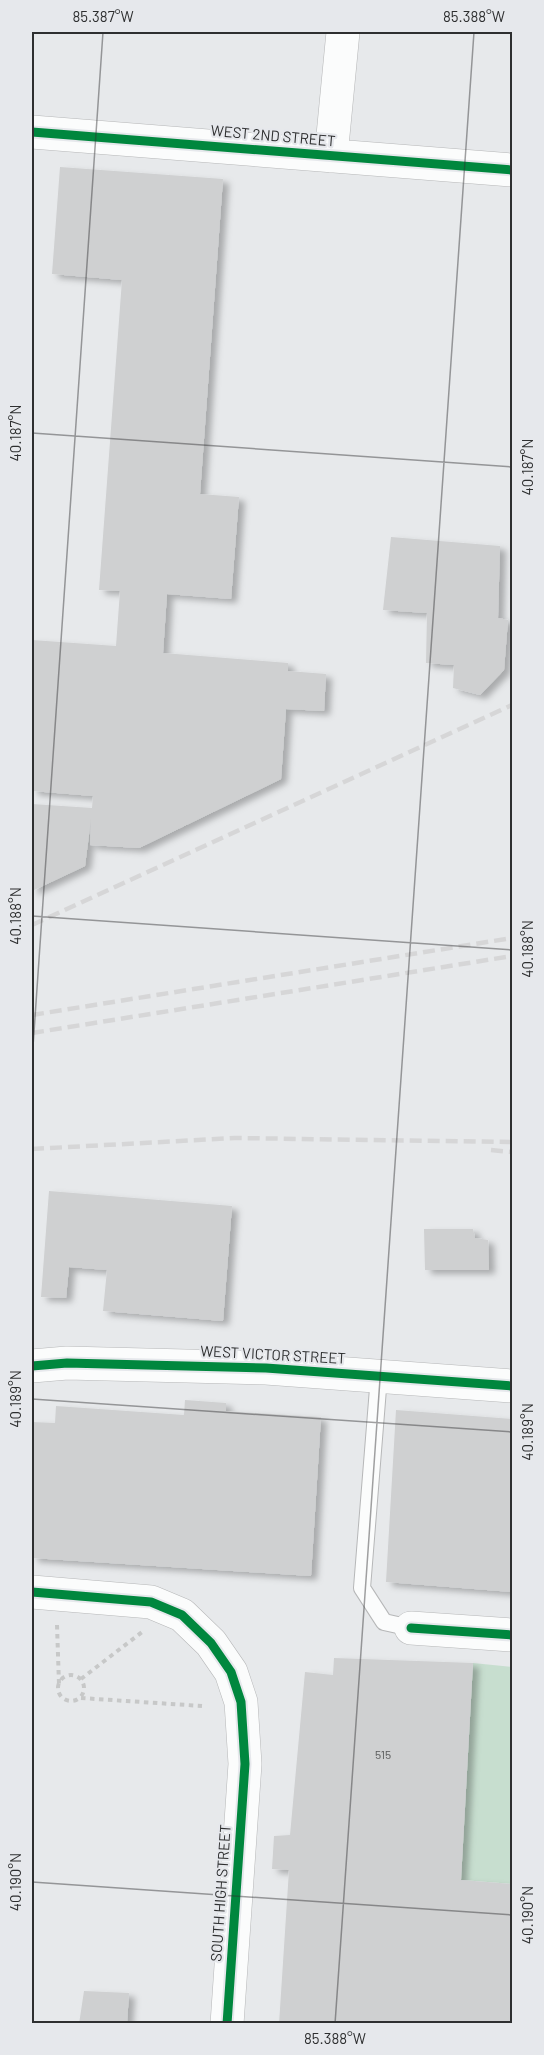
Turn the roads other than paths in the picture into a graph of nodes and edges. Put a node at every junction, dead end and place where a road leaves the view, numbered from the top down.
1 (344, 32) edge
2 (32, 132) edge
3 (331, 156) junction
4 (513, 170) edge
5 (32, 1366) edge
6 (379, 1376) junction
7 (513, 1386) edge
8 (32, 1592) edge
9 (411, 1628) joint
10 (513, 1635) edge
11 (227, 2024) edge

1 - 3 street
2 - 3 street, WEST 2ND STREET
3 - 4 street, WEST 2ND STREET
5 - 6 street, WEST VICTOR STREET
6 - 7 street, WEST VICTOR STREET
6 - 9 lane
8 - 11 street, SOUTH HIGH STREET
9 - 10 street

